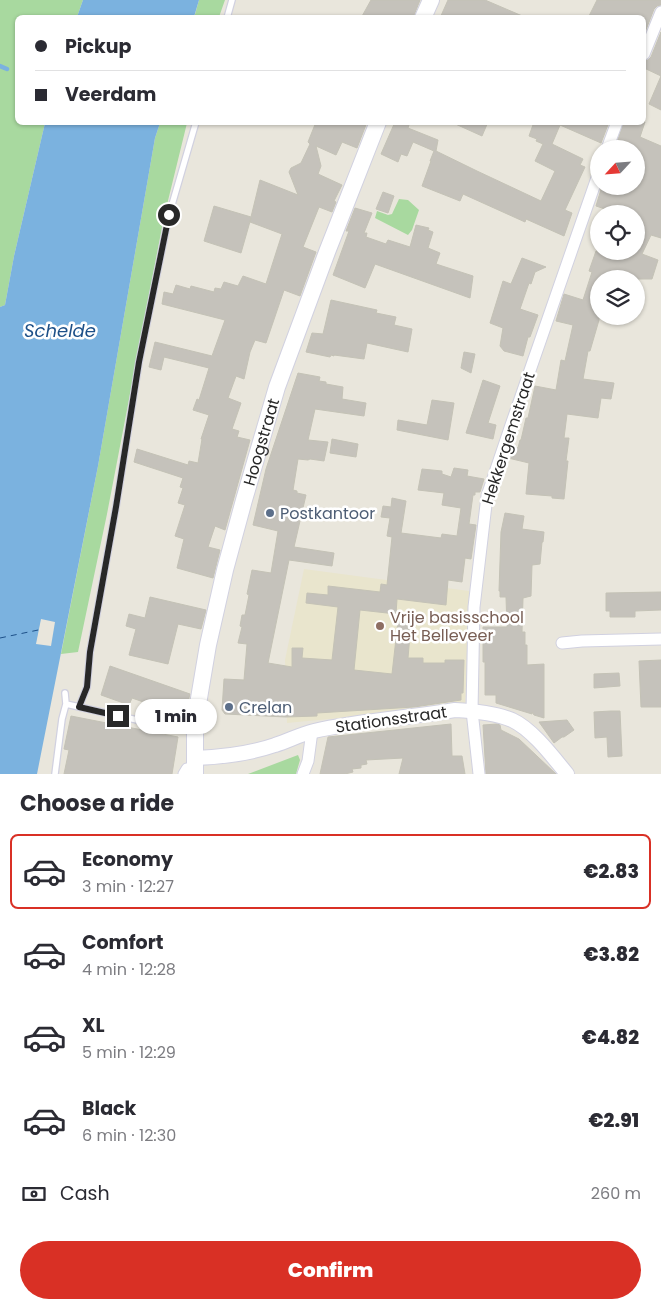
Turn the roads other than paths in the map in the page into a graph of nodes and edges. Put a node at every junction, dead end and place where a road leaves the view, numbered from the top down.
1 (232, 0) edge
2 (431, 0) edge
3 (661, 12) edge
4 (228, 15) edge
5 (424, 15) edge
6 (646, 49) edge
7 (195, 125) edge
8 (377, 125) edge
9 (616, 125) edge
10 (610, 140) edge
11 (591, 195) edge
12 (661, 639) edge
13 (562, 643) dead end
14 (65, 693) dead end
15 (66, 704) junction
16 (79, 707) junction
17 (472, 711) junction
18 (312, 731) junction
19 (195, 732) junction
20 (192, 769) edge
21 (55, 774) edge
22 (303, 774) edge
23 (479, 774) edge
24 (567, 774) edge

1 - 4 lane
2 - 5 main road
3 - 6 street
7 - 16 lane
8 - 19 main road, Hoogstraat
9 - 10 street
11 - 17 street, Hekkergemstraat
12 - 13 street
14 - 15 lane
15 - 16 lane
15 - 21 lane
16 - 19 lane
17 - 18 street, Stationsstraat
17 - 23 street, Hekkergemstraat
17 - 24 street, Stationsstraat
18 - 20 street, Stationsstraat
18 - 22 street
19 - 20 main road, Hoogstraat

